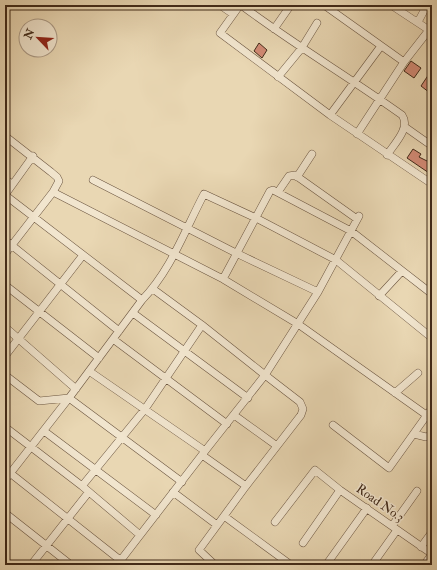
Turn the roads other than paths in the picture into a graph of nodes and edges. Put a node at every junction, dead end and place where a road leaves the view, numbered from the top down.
1 (220, 5) edge
2 (240, 5) edge
3 (324, 5) edge
4 (391, 5) edge
5 (427, 5) edge
6 (288, 9) dead end
7 (233, 14) junction
8 (418, 22) junction
9 (317, 23) dead end
10 (274, 30) junction
11 (430, 31) edge
12 (381, 46) junction
13 (301, 48) junction
14 (404, 62) junction
15 (278, 78) junction
16 (354, 82) junction
17 (380, 100) junction
18 (330, 115) junction
19 (405, 127) junction
20 (357, 134) junction
21 (5, 136) edge
22 (432, 146) edge
23 (312, 154) dead end
24 (387, 155) junction
25 (33, 156) junction
26 (297, 177) junction
27 (5, 179) edge
28 (93, 180) dead end
29 (12, 184) junction
30 (432, 184) edge
31 (53, 192) junction
32 (278, 192) junction
33 (33, 217) junction
34 (256, 218) junction
35 (186, 227) junction
36 (350, 230) junction
37 (5, 240) edge
38 (12, 245) junction
39 (236, 253) junction
40 (5, 254) edge
41 (83, 255) junction
42 (174, 255) junction
43 (336, 260) junction
44 (402, 271) junction
45 (223, 279) junction
46 (62, 284) junction
47 (5, 285) edge
48 (154, 288) junction
49 (318, 292) junction
50 (432, 294) edge
51 (379, 296) junction
52 (142, 300) junction
53 (40, 312) junction
54 (133, 313) junction
55 (298, 324) junction
56 (202, 325) junction
57 (5, 327) edge
58 (119, 331) junction
59 (19, 338) junction
60 (432, 338) edge
61 (113, 339) junction
62 (185, 351) junction
63 (5, 356) edge
64 (99, 358) junction
65 (89, 371) junction
66 (418, 373) dead end
67 (5, 375) edge
68 (265, 375) junction
69 (166, 379) junction
70 (76, 389) junction
71 (395, 393) junction
72 (69, 398) junction
73 (248, 398) junction
74 (432, 408) edge
75 (145, 409) junction
76 (234, 415) junction
77 (429, 418) edge
78 (227, 424) junction
79 (333, 425) dead end
80 (5, 427) edge
81 (44, 431) junction
82 (414, 434) junction
83 (432, 435) edge
84 (122, 437) junction
85 (277, 446) junction
86 (31, 447) junction
87 (204, 453) junction
88 (96, 469) junction
89 (8, 471) edge
90 (5, 480) edge
91 (182, 482) junction
92 (82, 486) junction
93 (246, 486) junction
94 (340, 490) junction
95 (417, 491) dead end
96 (88, 492) junction
97 (173, 492) junction
98 (367, 508) junction
99 (5, 513) edge
100 (156, 515) junction
101 (224, 516) junction
102 (68, 519) junction
103 (275, 522) dead end
104 (217, 526) junction
105 (394, 528) junction
106 (432, 532) edge
107 (140, 535) junction
108 (303, 543) dead end
109 (421, 546) junction
110 (47, 547) junction
111 (432, 554) edge
112 (118, 563) edge
113 (31, 565) edge
114 (71, 565) edge
115 (215, 565) edge
116 (291, 565) edge
117 (326, 565) edge
118 (372, 565) edge
119 (424, 565) edge

1 - 7 street
2 - 7 street
2 - 10 street
3 - 12 street
4 - 8 street
5 - 8 street
6 - 10 street
7 - 15 street
8 - 11 street
9 - 13 street
10 - 13 street
11 - 14 street
12 - 14 street
12 - 16 street
13 - 15 street
13 - 16 street
14 - 17 street
15 - 18 street
16 - 17 street
16 - 18 street
17 - 19 street
17 - 20 street
18 - 20 street
19 - 22 street
19 - 24 street
20 - 24 street
21 - 25 street
23 - 26 street
24 - 30 street
25 - 29 street
25 - 31 street
26 - 32 street
26 - 36 street
27 - 29 street
28 - 35 street
29 - 33 street
31 - 33 street
31 - 42 street
32 - 34 street
32 - 36 street
33 - 38 street
33 - 41 street
34 - 35 street
34 - 39 street
34 - 43 street
35 - 39 street
35 - 42 street
36 - 43 street
36 - 44 street
37 - 38 street
38 - 40 street
38 - 46 street
39 - 45 street
39 - 49 street
41 - 46 street
41 - 52 street
42 - 45 street
42 - 48 street
43 - 49 street
43 - 51 street
44 - 50 street
44 - 51 street
45 - 55 street
46 - 53 street
46 - 58 street
47 - 53 street
48 - 52 street
48 - 56 street
49 - 55 street
51 - 60 street
52 - 54 street
53 - 59 street
53 - 64 street
54 - 58 street
54 - 62 street
55 - 68 street
55 - 71 street
56 - 62 street
56 - 68 street
57 - 59 street
58 - 61 street
59 - 63 street
59 - 70 street
61 - 64 street
61 - 69 street
62 - 69 street
62 - 73 street
64 - 65 street
65 - 70 street
65 - 75 street
66 - 71 street
67 - 72 street
68 - 73 street
68 - 85 street
69 - 75 street
69 - 78 street
70 - 72 street
71 - 77 street
72 - 81 street
72 - 84 street
73 - 76 street
74 - 77 street
75 - 84 street
75 - 87 street
76 - 78 street
76 - 85 street
77 - 82 street
78 - 87 street
79 - 82 street
80 - 86 street
81 - 86 street
81 - 88 street
82 - 83 street
84 - 88 street
84 - 91 street
85 - 93 street
86 - 89 street
86 - 92 street
87 - 91 street
87 - 93 street
88 - 92 street
88 - 100 street
89 - 90 street
89 - 102 street
91 - 97 street
92 - 96 street
93 - 101 street
94 - 98 street, Road No.3
94 - 103 street, Road No.3
94 - 108 street
95 - 105 street
96 - 102 street
96 - 107 street
97 - 100 street
97 - 104 street
98 - 105 street, Road No.3
98 - 117 street
99 - 110 street
100 - 107 street
101 - 104 street
101 - 116 street
102 - 110 street
102 - 112 street
104 - 115 street
105 - 109 street, Road No.3
105 - 118 street
106 - 109 street
107 - 112 street
109 - 111 street, Road No.3
110 - 113 street
110 - 114 street
111 - 119 street

